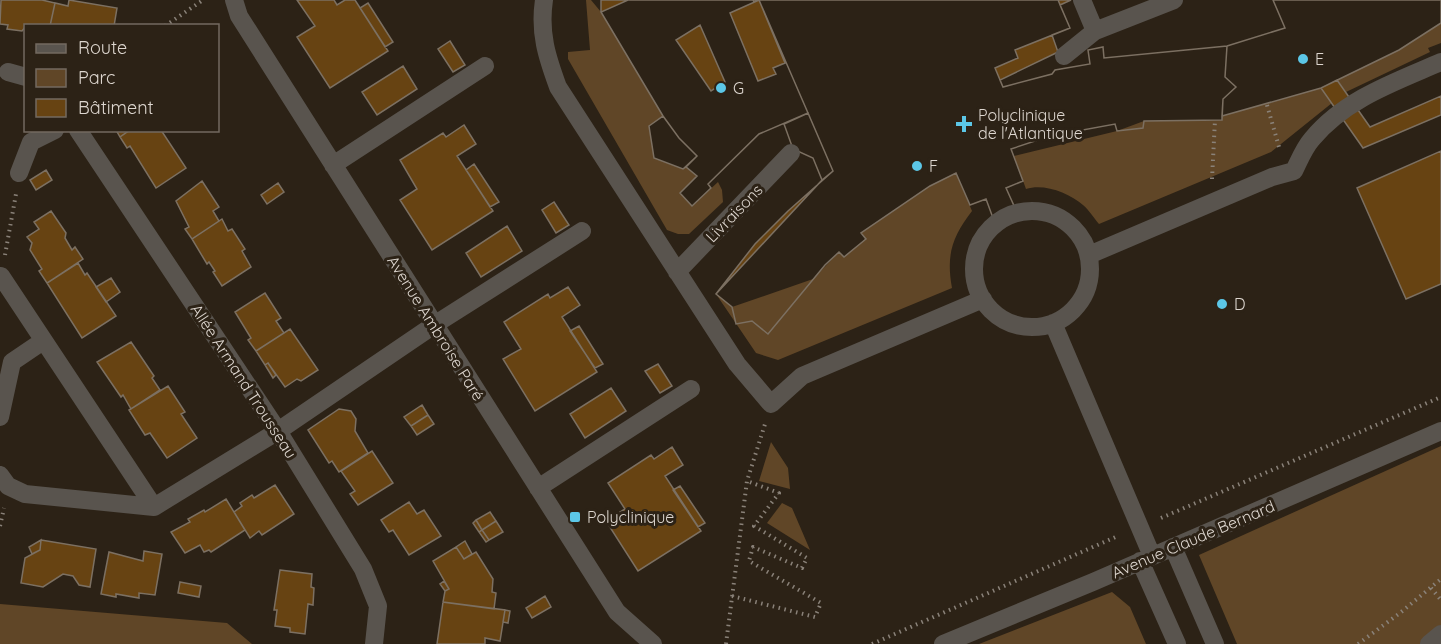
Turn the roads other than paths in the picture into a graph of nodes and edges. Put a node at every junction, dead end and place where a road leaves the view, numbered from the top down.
1 (234, 0) edge
2 (544, 0) edge
3 (1082, 0) edge
4 (1174, 0) edge
5 (1095, 32) junction
6 (1064, 56) dead end
7 (1441, 62) edge
8 (485, 66) dead end
9 (52, 132) edge
10 (79, 132) edge
11 (791, 153) dead end
12 (333, 165) junction
13 (19, 172) road end
14 (582, 231) dead end
15 (1089, 255) junction
16 (677, 272) junction
17 (1, 276) edge
18 (983, 299) junction
19 (1053, 323) junction
20 (434, 325) junction
21 (43, 341) junction
22 (691, 389) dead end
23 (0, 417) edge
24 (278, 431) junction
25 (1441, 431) edge
26 (0, 475) edge
27 (538, 488) junction
28 (154, 507) junction
29 (1173, 547) junction
30 (1146, 559) junction
31 (1441, 634) edge
32 (374, 644) edge
33 (653, 644) edge
34 (943, 644) edge
35 (1177, 644) edge
36 (1215, 644) edge
37 (1429, 644) edge

1 - 12 street, Avenue Ambroise Paré
2 - 16 street
3 - 5 street
4 - 5 street
5 - 6 street
7 - 15 street
8 - 12 street
9 - 13 street
10 - 24 street, Allée Armand Trousseau
11 - 16 street, Livraisons
12 - 20 street, Avenue Ambroise Paré
14 - 20 street
15 - 18 street
15 - 19 street
16 - 18 street
17 - 21 street
18 - 19 street
19 - 30 street
20 - 24 street
20 - 27 street, Avenue Ambroise Paré
21 - 23 street
21 - 28 street
22 - 27 street
24 - 28 street
24 - 32 street, Allée Armand Trousseau
25 - 29 street, Avenue Claude Bernard
26 - 28 street
27 - 33 street, Avenue Ambroise Paré
29 - 30 street, Avenue Claude Bernard
29 - 36 street
30 - 34 street, Avenue Claude Bernard
30 - 35 street
31 - 37 street

